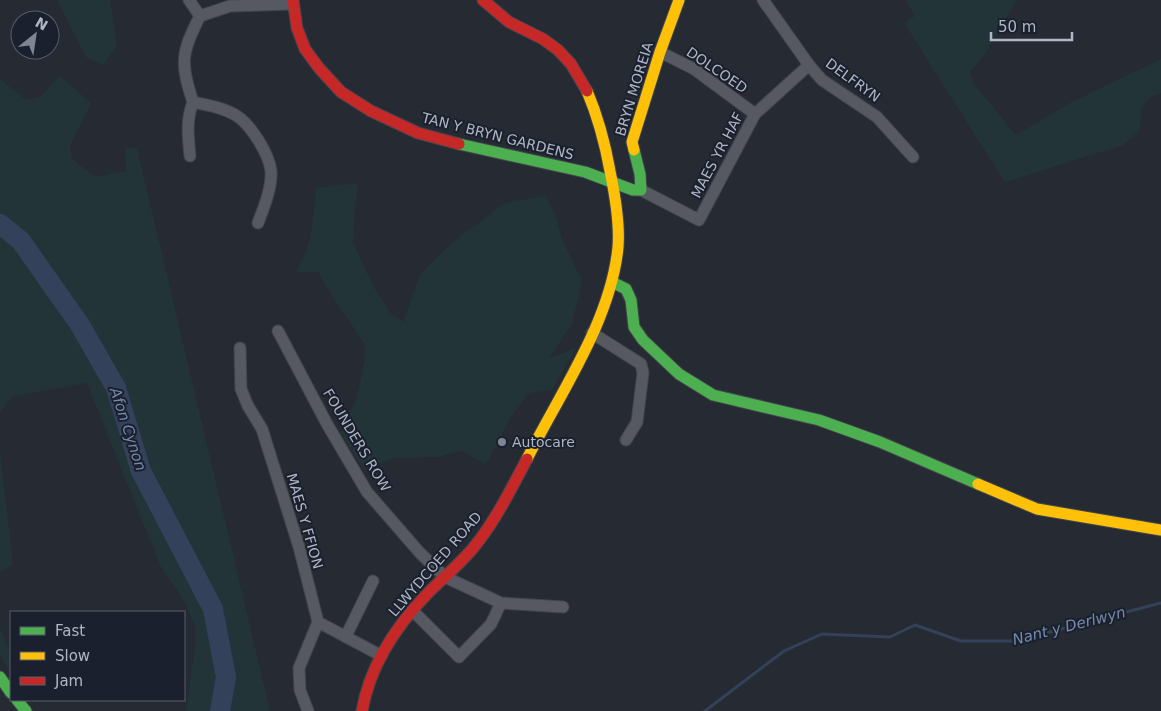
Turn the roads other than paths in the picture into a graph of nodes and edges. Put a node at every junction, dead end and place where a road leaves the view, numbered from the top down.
1 (189, 0) edge
2 (483, 0) edge
3 (679, 0) edge
4 (763, 0) edge
5 (292, 2) edge
6 (200, 16) junction
7 (660, 52) junction
8 (809, 64) junction
9 (194, 102) junction
10 (755, 114) junction
11 (190, 156) dead end
12 (913, 157) dead end
13 (612, 184) junction
14 (641, 190) junction
15 (258, 223) dead end
16 (612, 282) junction
17 (278, 331) dead end
18 (592, 333) junction
19 (240, 348) dead end
20 (626, 440) dead end
21 (1161, 530) edge
22 (445, 577) junction
23 (373, 580) dead end
24 (501, 603) junction
25 (563, 607) dead end
26 (412, 610) junction
27 (318, 622) junction
28 (346, 636) junction
29 (380, 655) junction
30 (0, 677) edge
31 (10, 692) edge
32 (18, 701) edge
33 (26, 711) edge
34 (308, 711) edge
35 (362, 711) edge

1 - 6 street
2 - 13 street, LLWYDCOED ROAD
3 - 7 street, BRYN MOREIA
4 - 8 street, DELFRYN
5 - 6 street
5 - 13 street, TAN Y BRYN GARDENS
6 - 9 street
7 - 10 street, DOLCOED
7 - 14 street, BRYN MOREIA
8 - 10 street, MAES YR HAF
8 - 12 street, DELFRYN
9 - 11 street
9 - 15 street
10 - 14 street, MAES YR HAF
13 - 14 street
13 - 16 street, LLWYDCOED ROAD
16 - 18 street, LLWYDCOED ROAD
16 - 21 street
17 - 22 street, FOUNDERS ROW
18 - 20 street
18 - 22 street, LLWYDCOED ROAD
19 - 27 street, MAES Y FFION
22 - 24 street, FOUNDERS ROW
22 - 26 street, LLWYDCOED ROAD
23 - 28 street
24 - 25 street
24 - 26 street
26 - 29 street, LLWYDCOED ROAD
27 - 28 street
27 - 34 street
28 - 29 street
29 - 35 street, LLWYDCOED ROAD
30 - 31 street
32 - 33 street

